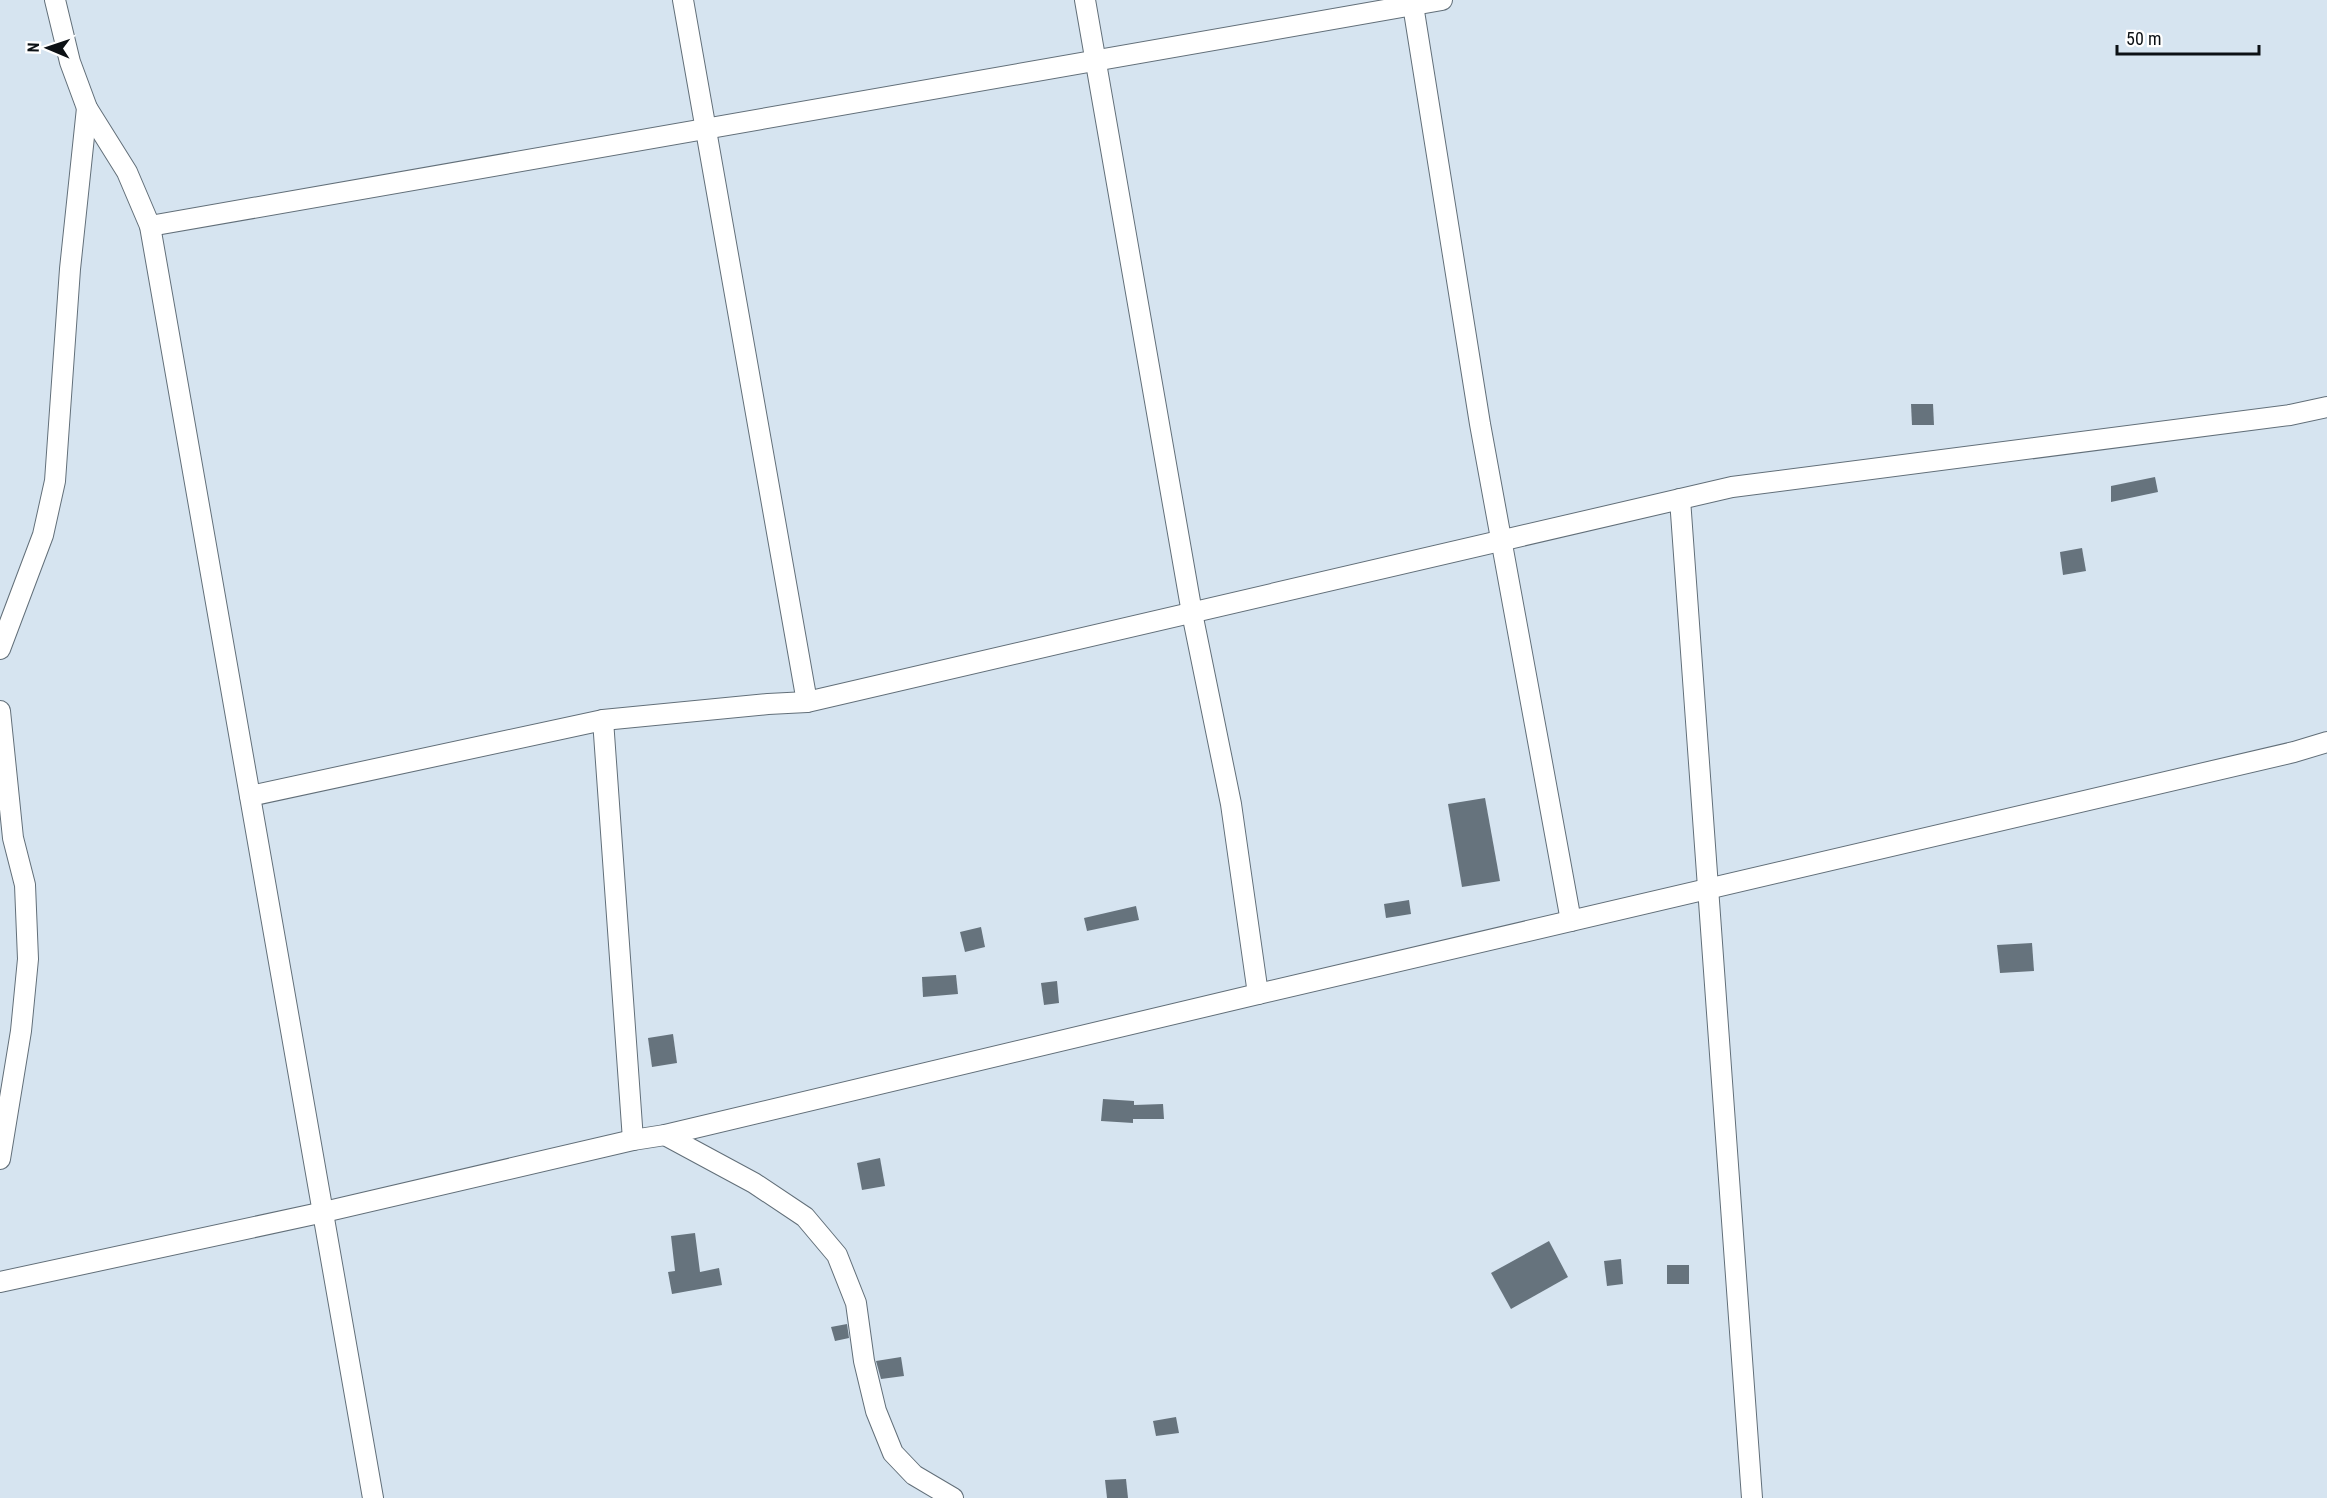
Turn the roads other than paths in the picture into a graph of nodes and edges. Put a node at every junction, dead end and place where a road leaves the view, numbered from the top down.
1 (55, 0) edge
2 (683, 0) edge
3 (1085, 0) edge
4 (1442, 0) edge
5 (1413, 5) junction
6 (1096, 60) junction
7 (87, 108) junction
8 (706, 129) junction
9 (150, 226) junction
10 (2327, 407) edge
11 (1680, 499) junction
12 (1501, 540) junction
13 (1192, 613) junction
14 (0, 649) edge
15 (807, 702) junction
16 (0, 711) edge
17 (603, 720) junction
18 (2327, 742) edge
19 (250, 796) junction
20 (1708, 889) junction
21 (1571, 921) junction
22 (1258, 994) junction
23 (665, 1136) junction
24 (633, 1140) junction
25 (0, 1159) edge
26 (324, 1212) junction
27 (0, 1282) edge
28 (373, 1498) edge
29 (953, 1498) edge
30 (1752, 1498) edge

1 - 7 street
2 - 8 street
3 - 6 street
4 - 5 street
5 - 6 street
5 - 12 street
6 - 8 street
6 - 13 street
7 - 9 street
7 - 14 street
8 - 9 street
8 - 15 street
9 - 19 street
10 - 11 street
11 - 12 street
11 - 20 street
12 - 13 street
12 - 21 street
13 - 15 street
13 - 22 street
15 - 17 street
16 - 25 street
17 - 19 street
17 - 24 street
18 - 20 street
19 - 26 street
20 - 21 street
20 - 30 street
21 - 22 street
22 - 23 street
23 - 24 street
23 - 29 street
24 - 26 street
26 - 27 street
26 - 28 street

